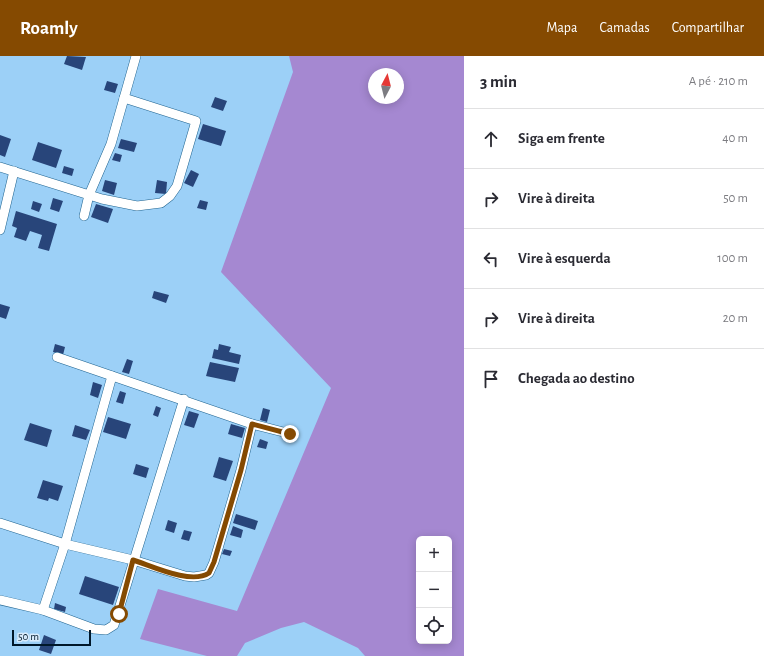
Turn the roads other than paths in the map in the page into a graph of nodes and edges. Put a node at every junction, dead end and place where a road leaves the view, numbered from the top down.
1 (136, 56) edge
2 (124, 98) junction
3 (0, 167) edge
4 (14, 171) junction
5 (89, 195) junction
6 (84, 216) dead end
7 (0, 230) edge
8 (56, 356) dead end
9 (112, 376) junction
10 (184, 399) junction
11 (252, 424) junction
12 (290, 434) dead end
13 (0, 523) edge
14 (65, 544) junction
15 (133, 560) junction
16 (0, 600) edge
17 (43, 610) junction

1 - 2 street
2 - 5 street
2 - 5 street
3 - 4 street
4 - 5 street
4 - 7 street
5 - 6 street
8 - 9 street
9 - 10 street
9 - 14 street
10 - 11 street
10 - 15 street
11 - 12 street
11 - 15 street
13 - 14 street
14 - 15 street
14 - 17 street
15 - 17 street
16 - 17 street

